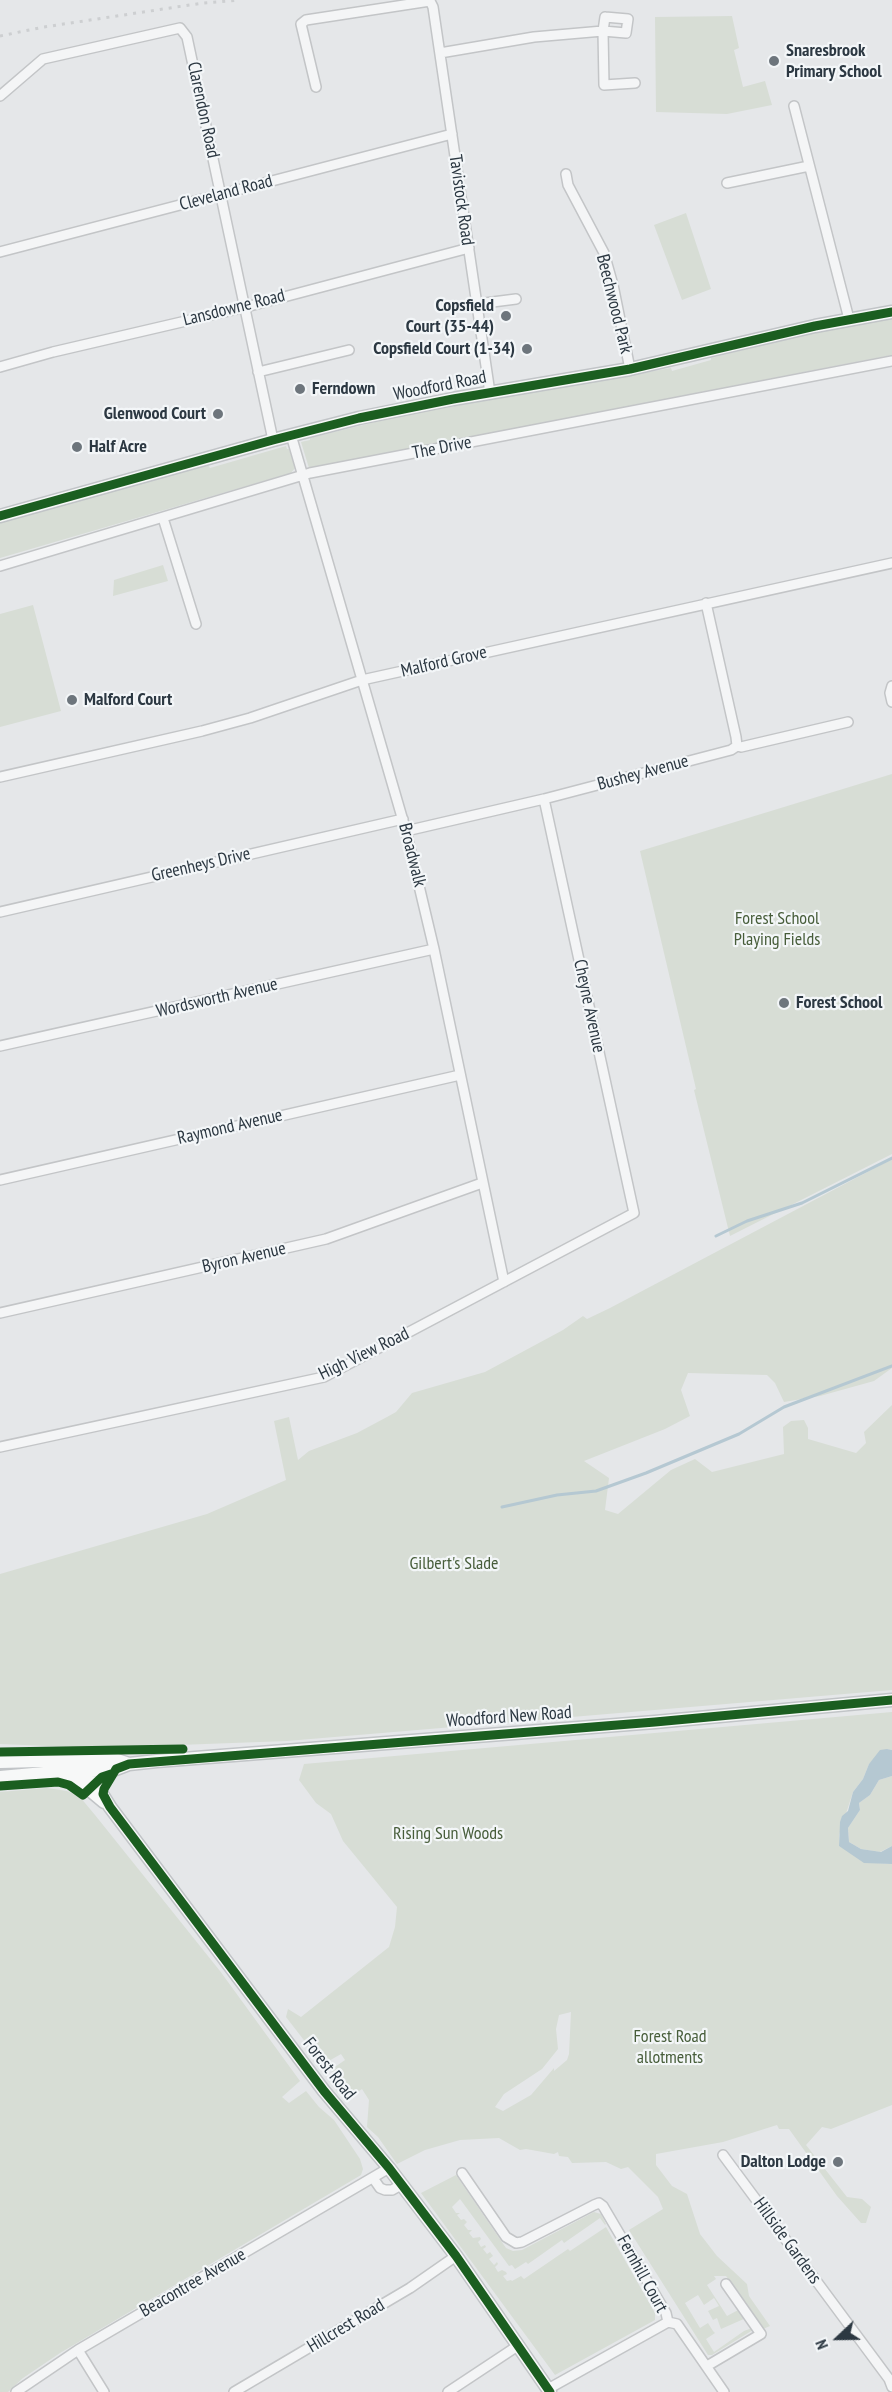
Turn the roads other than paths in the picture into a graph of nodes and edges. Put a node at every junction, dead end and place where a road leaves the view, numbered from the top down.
1 (440, 53) junction
2 (635, 83) dead end
3 (316, 87) dead end
4 (0, 96) edge
5 (794, 106) dead end
6 (452, 134) junction
7 (809, 166) junction
8 (566, 174) dead end
9 (727, 183) dead end
10 (221, 194) junction
11 (469, 248) junction
12 (0, 252) edge
13 (516, 299) dead end
14 (477, 304) junction
15 (246, 307) junction
16 (892, 312) edge
17 (849, 319) junction
18 (349, 350) dead end
19 (892, 361) edge
20 (0, 368) edge
21 (630, 369) junction
22 (258, 372) junction
23 (490, 393) junction
24 (291, 435) junction
25 (273, 440) junction
26 (303, 475) junction
27 (0, 516) edge
28 (163, 518) junction
29 (892, 563) edge
30 (0, 566) edge
31 (706, 603) junction
32 (196, 624) dead end
33 (362, 680) junction
34 (892, 686) edge
35 (892, 702) edge
36 (848, 722) dead end
37 (737, 746) junction
38 (0, 777) edge
39 (544, 799) junction
40 (403, 819) junction
41 (406, 831) junction
42 (0, 912) edge
43 (434, 950) junction
44 (0, 1046) edge
45 (460, 1075) junction
46 (0, 1180) edge
47 (482, 1183) junction
48 (634, 1213) joint
49 (504, 1282) junction
50 (0, 1313) edge
51 (0, 1447) edge
52 (892, 1700) edge
53 (0, 1762) edge
54 (64, 1762) junction
55 (129, 1764) junction
56 (116, 1769) junction
57 (79, 1771) junction
58 (55, 1772) junction
59 (0, 1777) edge
60 (103, 1794) junction
61 (110, 1807) junction
62 (723, 2155) dead end
63 (389, 2168) junction
64 (462, 2173) dead end
65 (373, 2178) junction
66 (401, 2185) junction
67 (456, 2256) junction
68 (726, 2284) dead end
69 (668, 2322) junction
70 (519, 2345) junction
71 (78, 2350) junction
72 (707, 2366) junction
73 (892, 2387) edge
74 (549, 2390) edge
75 (16, 2392) edge
76 (104, 2392) edge
77 (234, 2392) edge
78 (448, 2392) edge
79 (724, 2392) edge

1 - 2 street
1 - 3 street, Tavistock Road
1 - 6 street, Tavistock Road
4 - 10 street, Clarendon Road
5 - 7 street
6 - 10 street, Cleveland Road
6 - 11 street, Tavistock Road
7 - 9 street
7 - 17 street
8 - 21 street, Beechwood Park
10 - 12 street, Cleveland Road
10 - 15 street, Clarendon Road
11 - 14 street, Tavistock Road
11 - 15 street, Lansdowne Road
13 - 14 street
14 - 23 street, Tavistock Road
15 - 20 street, Lansdowne Road
15 - 22 street, Clarendon Road
16 - 17 main road, Woodford Road
17 - 21 main road, Woodford Road
18 - 22 street
19 - 26 street, The Drive
21 - 23 main road, Woodford Road
22 - 25 street, Clarendon Road
23 - 24 main road, Woodford Road
24 - 25 main road, Woodford Road
24 - 26 street, Broadwalk
25 - 27 main road, Woodford Road
26 - 28 street, The Drive
26 - 33 street, Broadwalk
28 - 30 street, The Drive
28 - 32 street
29 - 31 street, Malford Grove
31 - 33 street, Malford Grove
31 - 37 street
33 - 38 street, Malford Grove
33 - 40 street, Broadwalk
34 - 35 street
36 - 37 street, Bushey Avenue
37 - 39 street, Bushey Avenue
39 - 41 street, Bushey Avenue
39 - 48 street, Cheyne Avenue
40 - 41 street, Broadwalk
40 - 42 street, Greenheys Drive
41 - 43 street, Broadwalk
43 - 44 street, Wordsworth Avenue
43 - 45 street, Broadwalk
45 - 46 street, Raymond Avenue
45 - 47 street, Broadwalk
47 - 49 street, Broadwalk
47 - 50 street, Byron Avenue
48 - 49 street, High View Road
49 - 51 street, High View Road
52 - 55 main road, Woodford New Road
53 - 54 main road, Woodford New Road
54 - 55 main road, Woodford New Road
54 - 57 main road, Forest Road
55 - 56 main road, Woodford New Road
56 - 57 main road, Woodford New Road
56 - 60 main road
57 - 58 main road, Woodford New Road
57 - 60 main road, Forest Road
58 - 59 main road, Woodford New Road
58 - 61 main road
60 - 61 main road, Forest Road
61 - 63 main road, Forest Road
62 - 73 street, Hillside Gardens
63 - 65 street, Beacontree Avenue
63 - 66 main road, Forest Road
64 - 69 street, Fernhill Court
65 - 66 street
65 - 71 street, Beacontree Avenue
66 - 67 main road, Forest Road
67 - 70 main road, Forest Road
67 - 77 street, Hillcrest Road
68 - 72 street
69 - 72 street
69 - 74 street, Fernhill Court
70 - 74 main road, Forest Road
70 - 78 street
71 - 75 street, Beacontree Avenue
71 - 76 street
72 - 79 street

